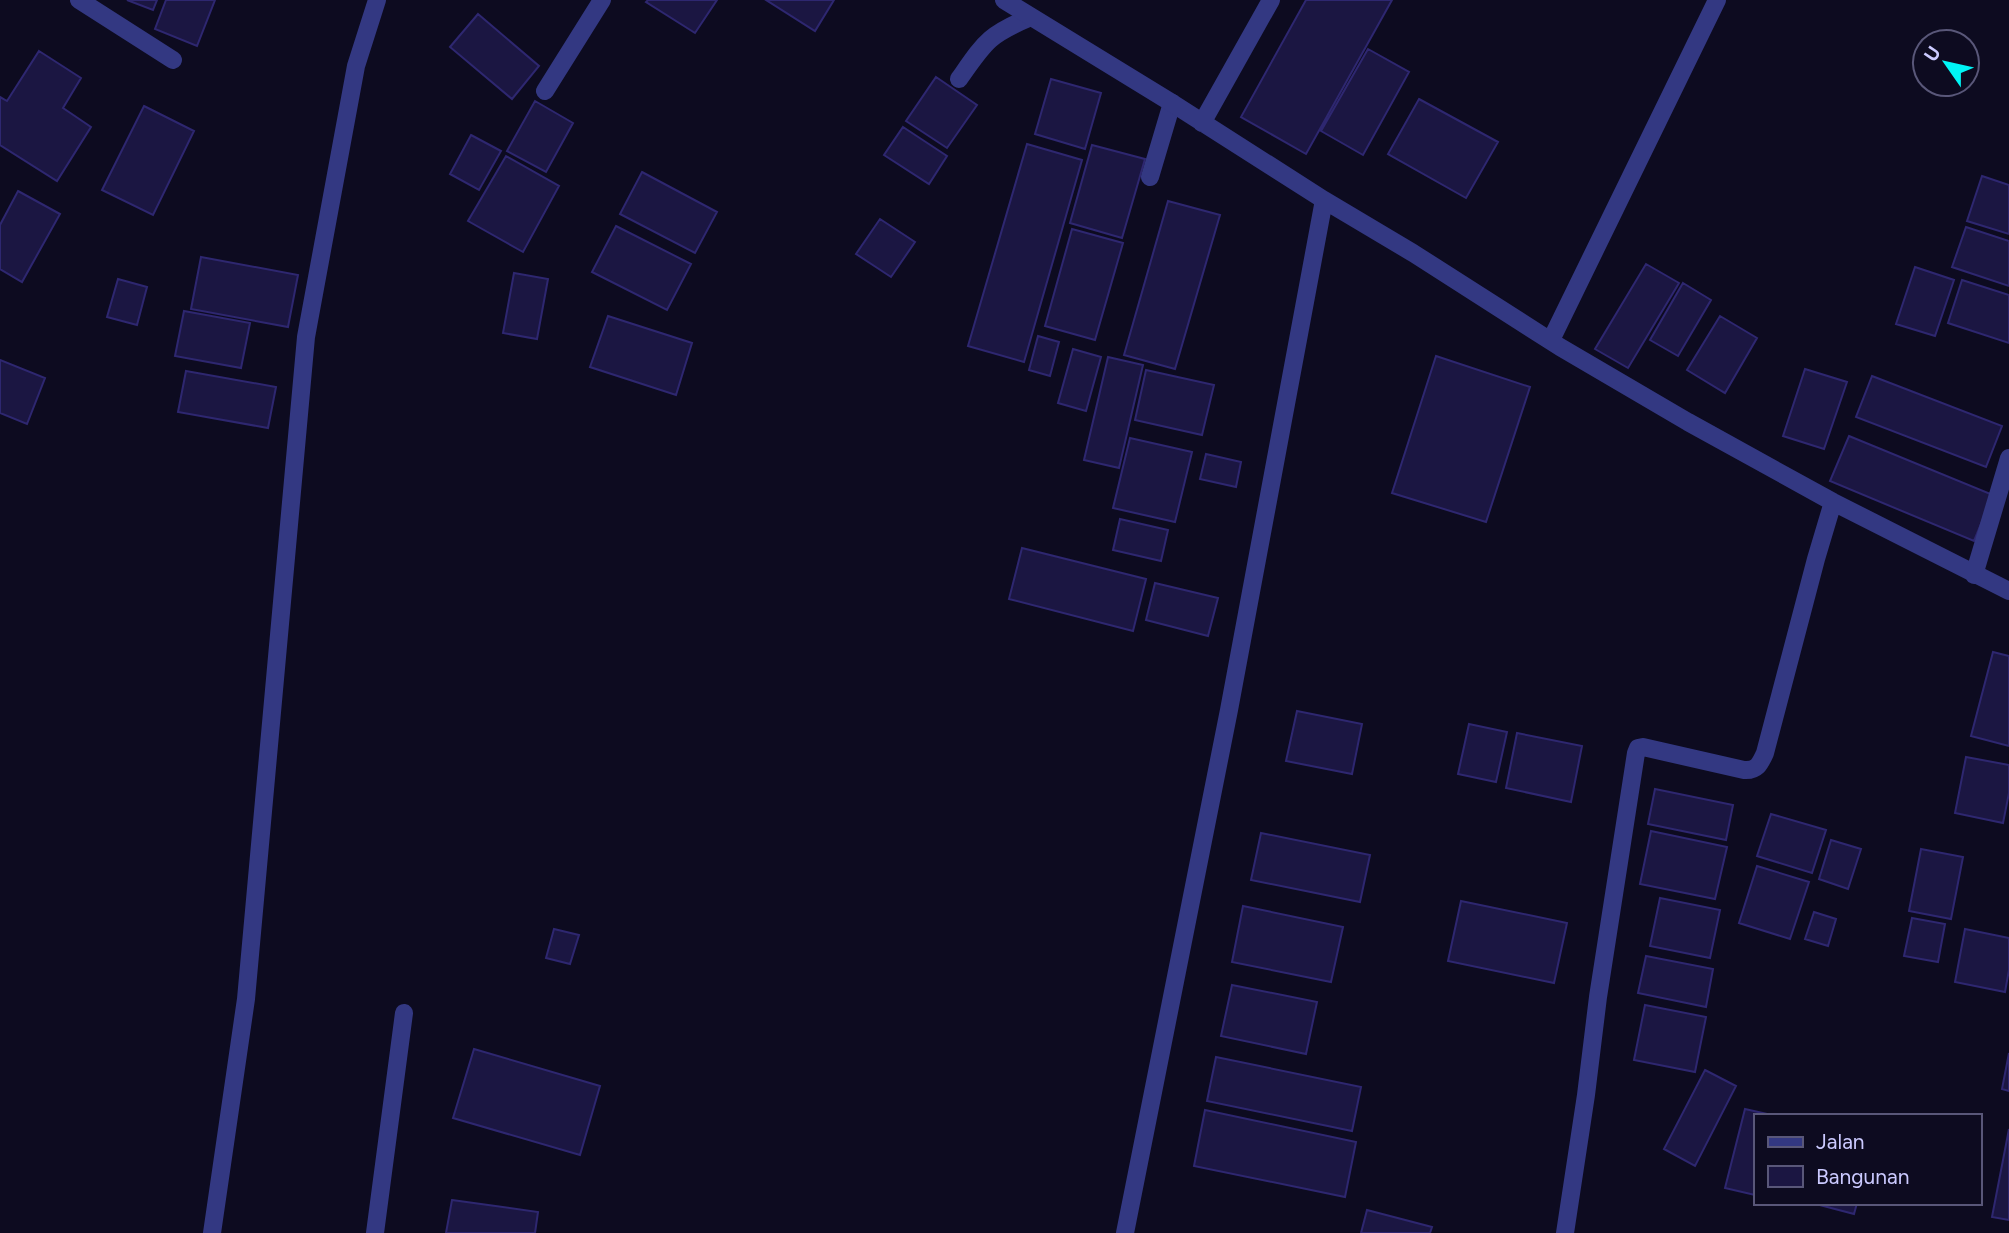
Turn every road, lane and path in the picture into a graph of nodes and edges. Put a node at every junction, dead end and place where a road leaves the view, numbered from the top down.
1 (79, 0) edge
2 (377, 0) edge
3 (602, 0) edge
4 (1004, 0) edge
5 (1271, 0) edge
6 (1717, 0) edge
7 (1031, 17) junction
8 (173, 60) dead end
9 (959, 79) dead end
10 (545, 91) dead end
11 (1172, 103) junction
12 (1202, 123) junction
13 (1150, 177) dead end
14 (1324, 200) junction
15 (1551, 340) junction
16 (2009, 458) edge
17 (1833, 502) junction
18 (1974, 575) junction
19 (2009, 591) edge
20 (404, 1013) dead end
21 (212, 1233) edge
22 (375, 1233) edge
23 (1125, 1233) edge
24 (1566, 1233) edge

1 - 8 street
2 - 21 street
3 - 10 street
4 - 7 street
5 - 12 street
6 - 15 street
7 - 9 street
7 - 11 street
11 - 12 street
11 - 13 street
12 - 14 street
14 - 15 street
14 - 23 street
15 - 17 street
16 - 18 street
17 - 18 street
17 - 24 street
18 - 19 street
20 - 22 street

